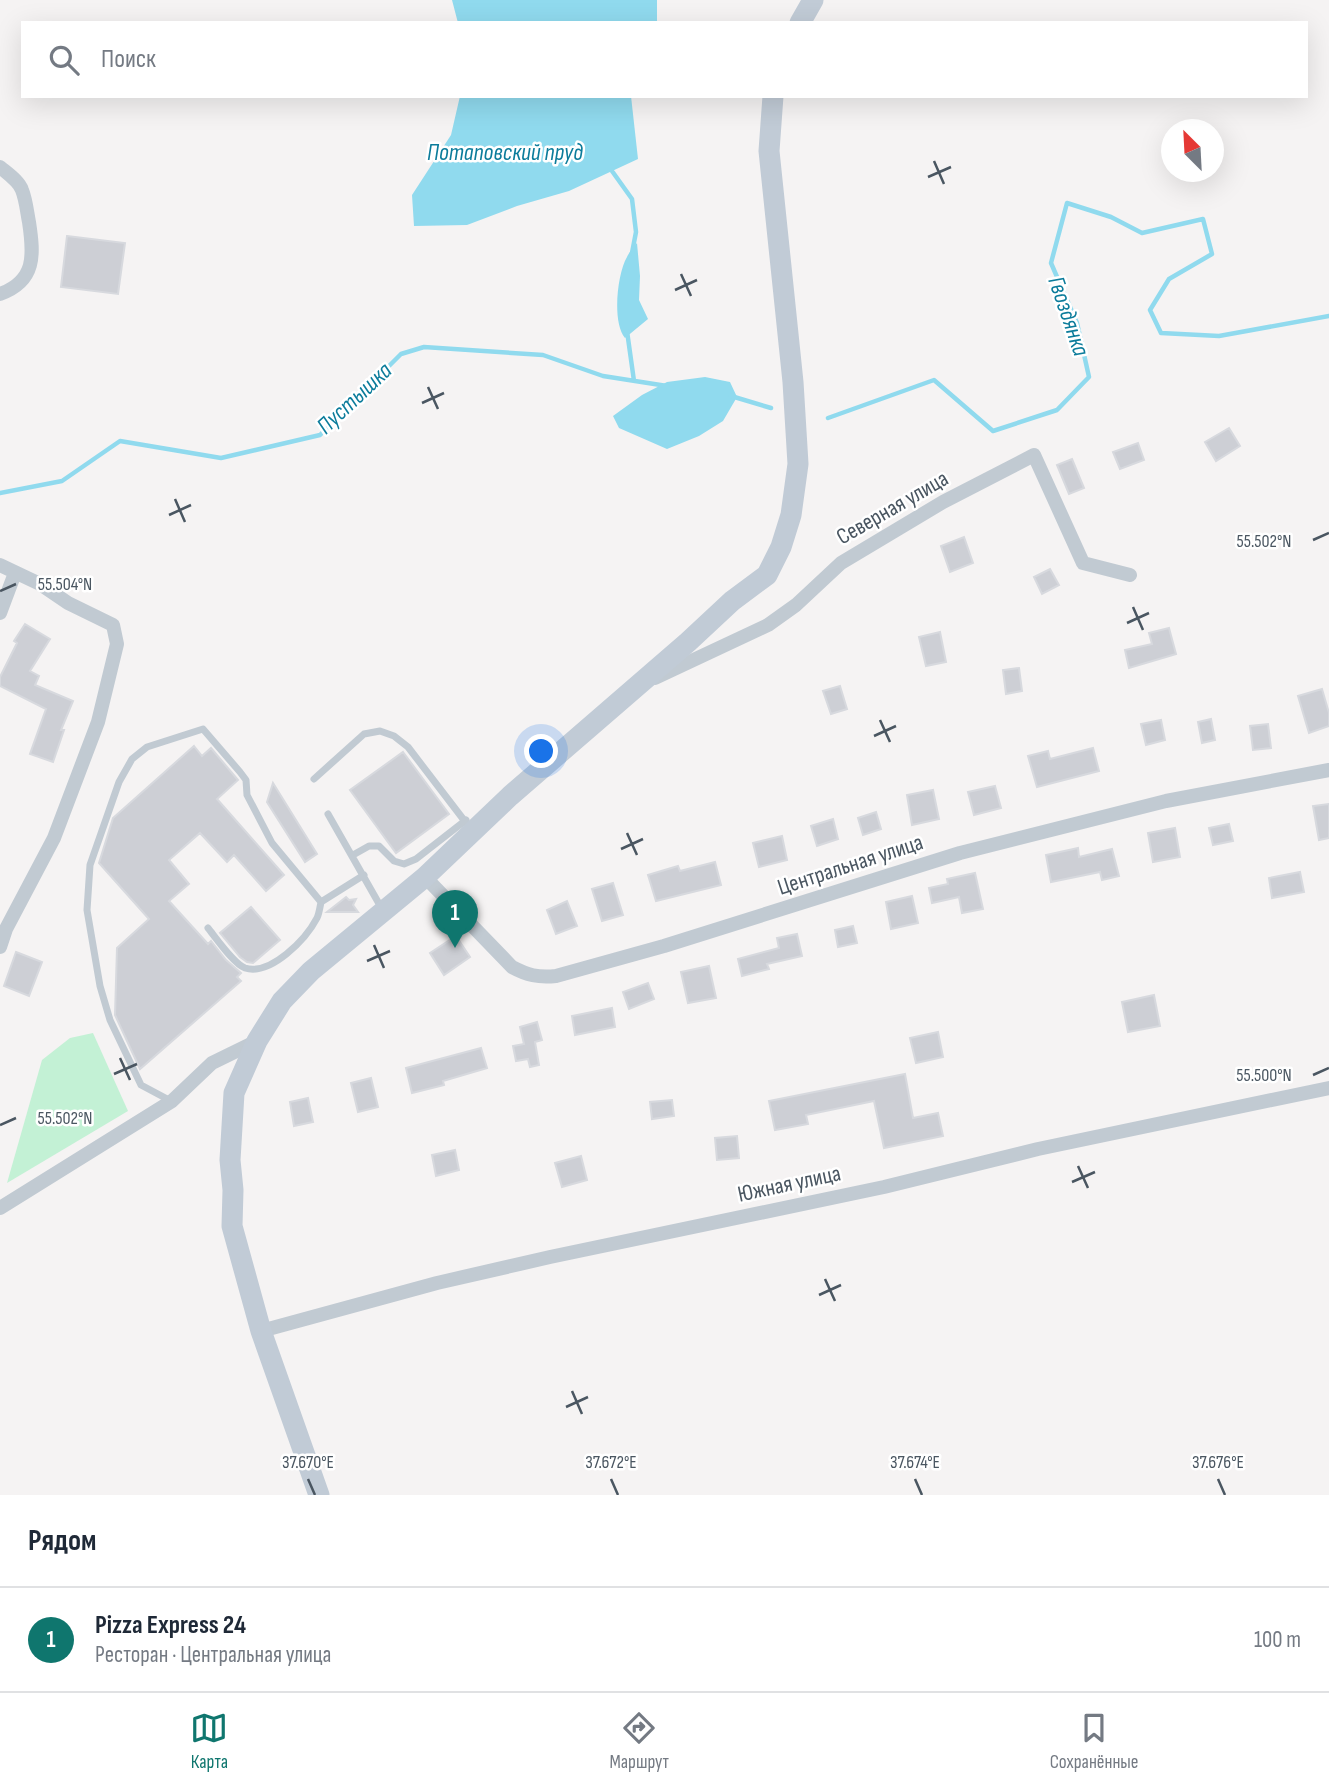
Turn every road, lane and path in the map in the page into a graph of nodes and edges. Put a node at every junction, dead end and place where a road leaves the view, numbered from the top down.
1 (813, 0) edge
2 (801, 21) edge
3 (773, 98) edge
4 (0, 167) edge
5 (0, 294) edge
6 (0, 565) edge
7 (15, 573) junction
8 (1130, 575) dead end
9 (0, 613) edge
10 (635, 688) junction
11 (1329, 770) edge
12 (314, 779) dead end
13 (328, 814) dead end
14 (469, 826) junction
15 (353, 855) junction
16 (364, 875) junction
17 (425, 877) junction
18 (321, 902) junction
19 (384, 913) junction
20 (208, 928) dead end
21 (0, 947) edge
22 (257, 1041) junction
23 (1329, 1088) edge
24 (172, 1101) junction
25 (0, 1208) edge
26 (261, 1331) junction
27 (318, 1495) edge

1 - 2 main road
3 - 10 main road
4 - 5 street
6 - 7 street
7 - 9 street
7 - 21 street
8 - 10 street, Северная улица
10 - 14 main road
11 - 17 street, Центральная улица
12 - 14 lane
13 - 15 lane
14 - 15 lane
14 - 17 main road
15 - 16 lane
16 - 18 lane
16 - 19 lane
17 - 19 main road
18 - 20 lane
18 - 24 lane
19 - 22 main road
22 - 24 street
22 - 26 main road
23 - 26 street, Южная улица
24 - 25 street
26 - 27 main road

